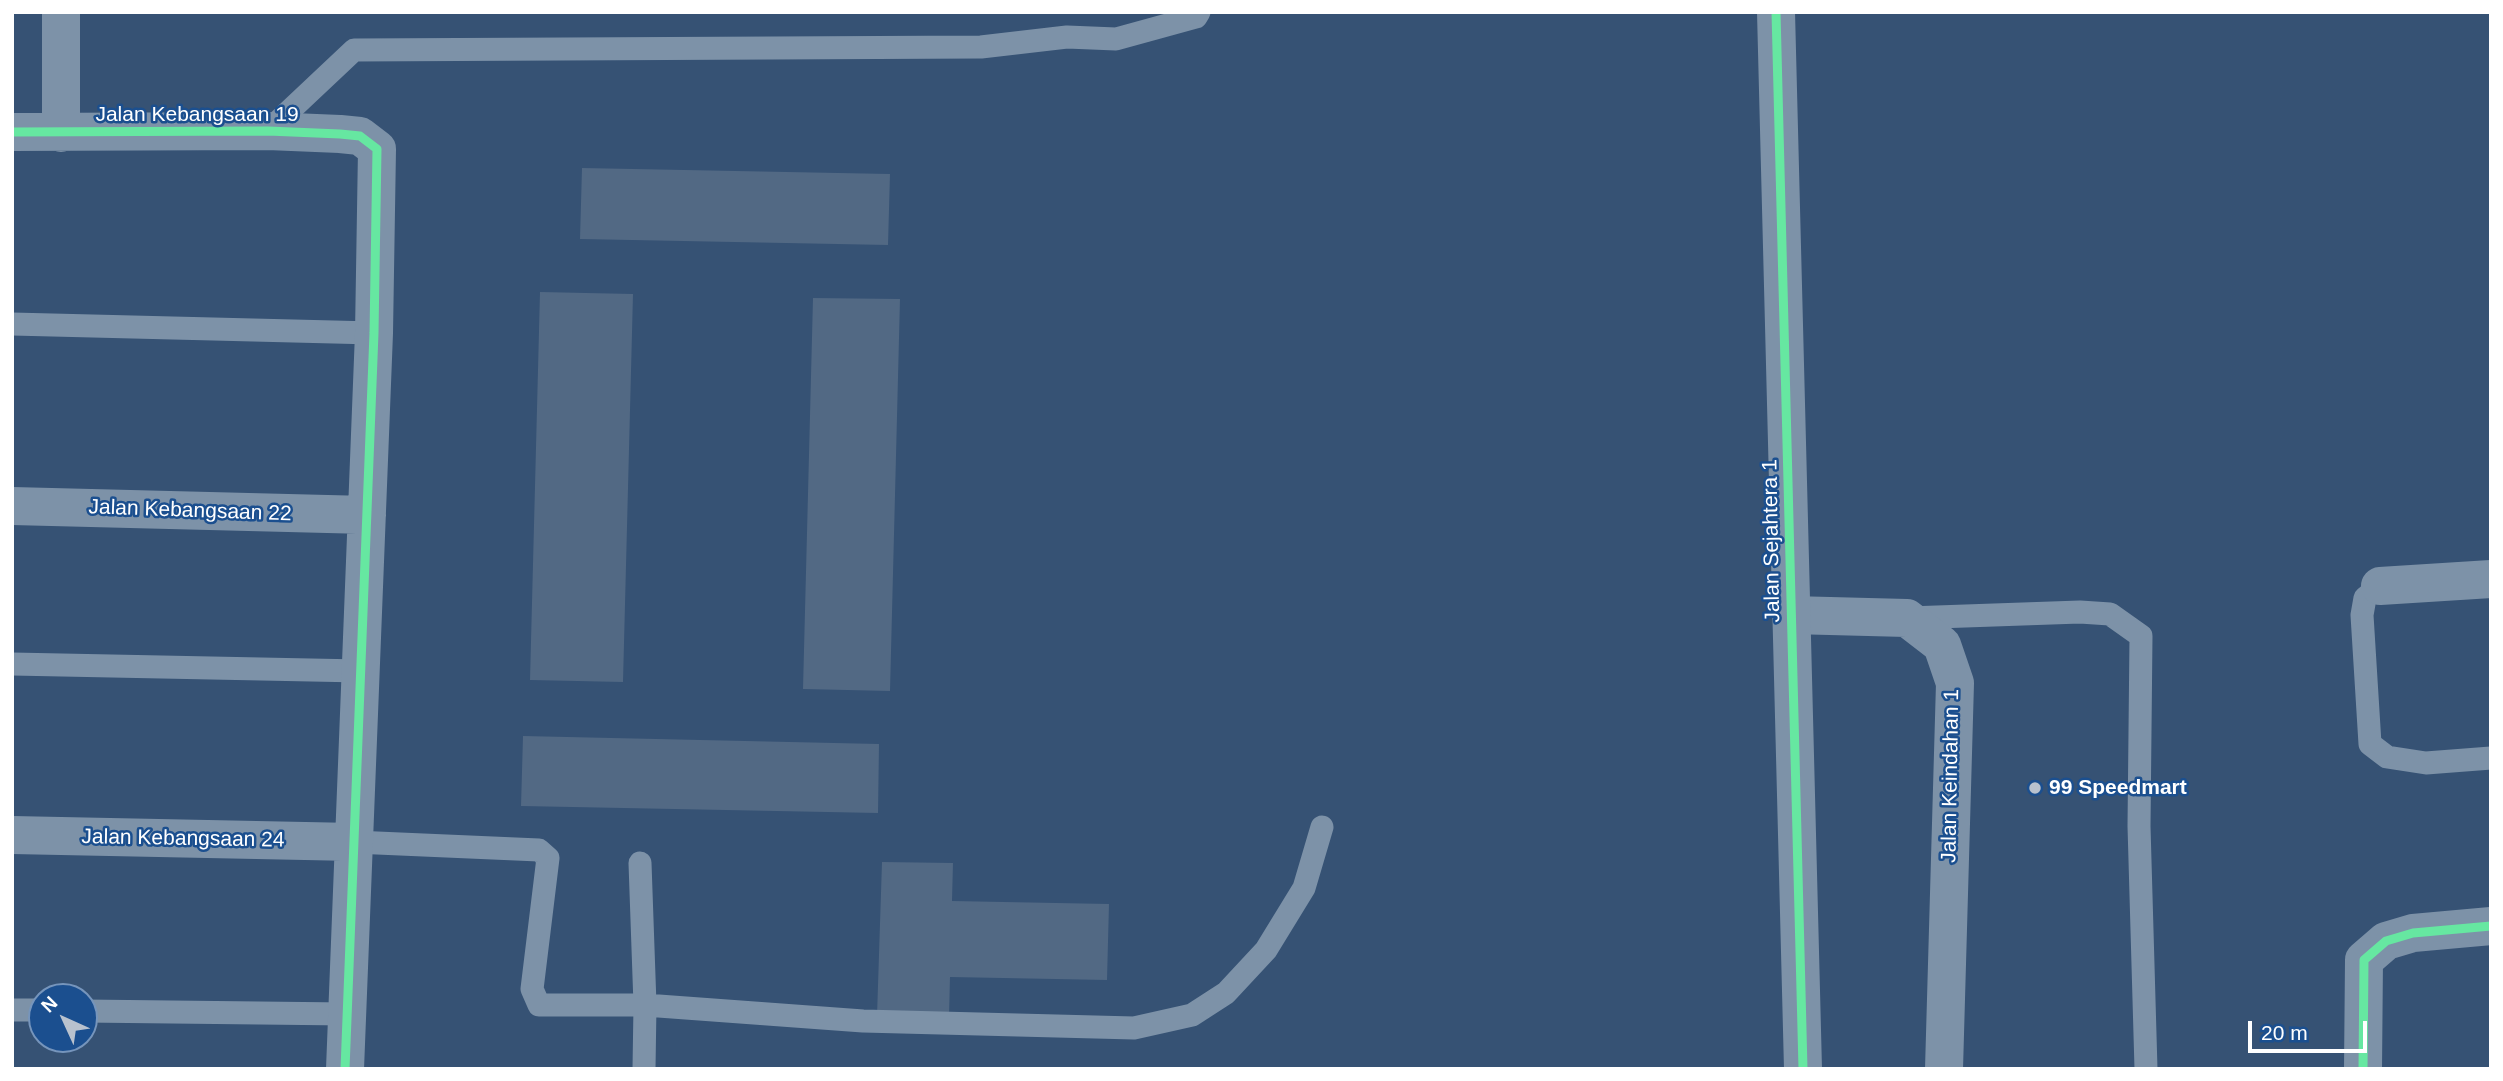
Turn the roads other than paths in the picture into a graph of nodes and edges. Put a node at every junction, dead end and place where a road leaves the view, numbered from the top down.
1 (61, 12) edge
2 (1199, 12) edge
3 (1776, 12) edge
4 (268, 131) junction
5 (12, 132) edge
6 (61, 133) junction
7 (12, 324) edge
8 (374, 333) junction
9 (12, 506) edge
10 (367, 515) junction
11 (2491, 579) edge
12 (2380, 586) joint
13 (1791, 615) junction
14 (1907, 618) junction
15 (12, 664) edge
16 (361, 671) junction
17 (2491, 758) edge
18 (1322, 827) dead end
19 (12, 835) edge
20 (354, 842) junction
21 (640, 863) dead end
22 (2491, 926) edge
23 (645, 1005) junction
24 (98, 1010) edge
25 (347, 1014) junction
26 (345, 1069) edge
27 (644, 1069) edge
28 (1803, 1069) edge
29 (1944, 1069) edge
30 (2146, 1069) edge
31 (2363, 1069) edge

1 - 6 street
2 - 4 lane
3 - 13 street, Jalan Sejahtera 1
4 - 6 street, Jalan Kebangsaan 19
4 - 8 street, Jalan Kebangsaan 19
5 - 6 street, Jalan Kebangsaan 19
7 - 8 lane
8 - 10 street
9 - 10 street, Jalan Kebangsaan 22
10 - 16 street
11 - 12 street
12 - 17 lane
13 - 14 street
13 - 28 street, Jalan Sejahtera 1
14 - 29 street, Jalan Keindahan 1
14 - 30 lane
15 - 16 lane
16 - 20 street
18 - 23 lane
19 - 20 street, Jalan Kebangsaan 24
20 - 23 lane
20 - 25 street
21 - 23 lane
22 - 31 street
23 - 27 lane
24 - 25 lane
25 - 26 street

